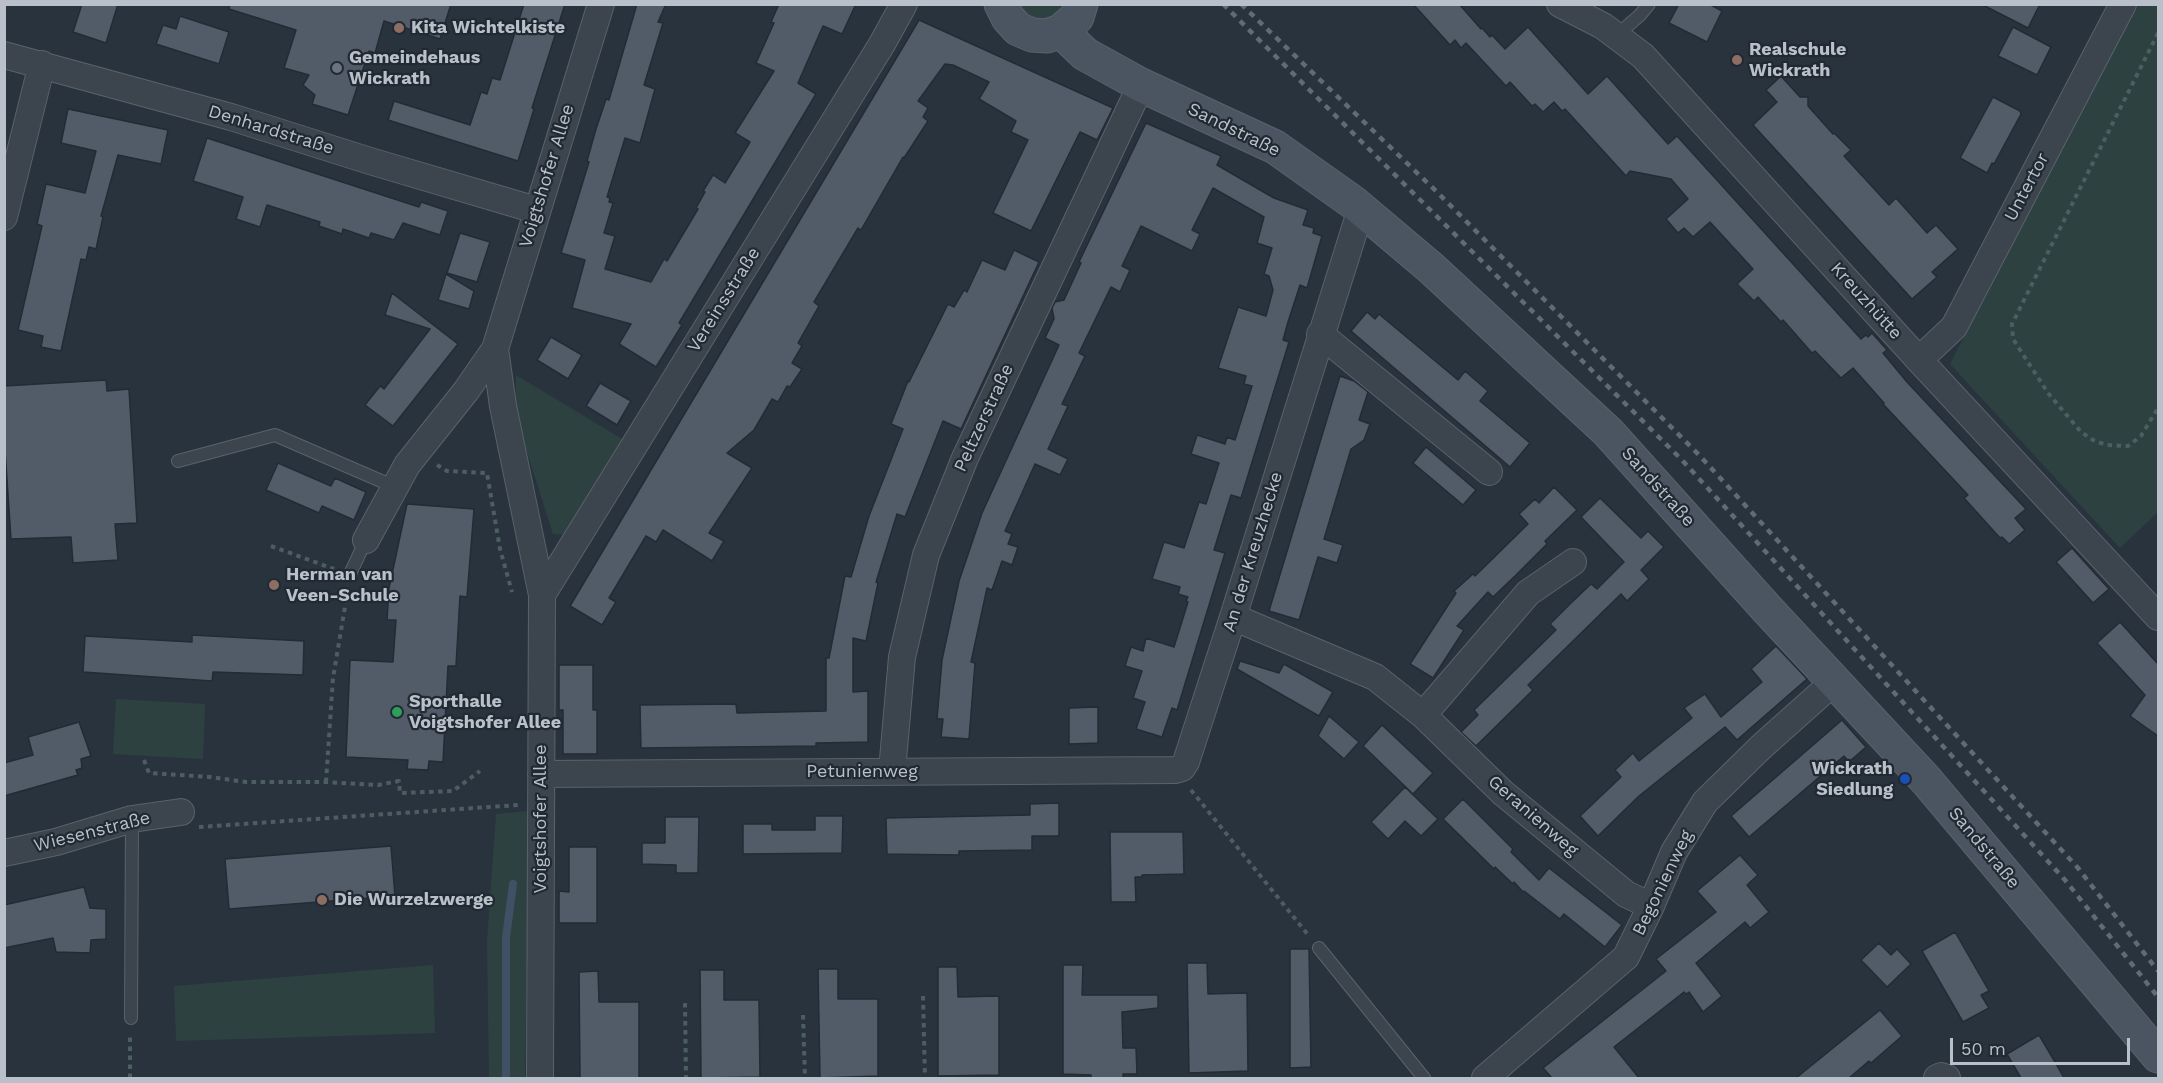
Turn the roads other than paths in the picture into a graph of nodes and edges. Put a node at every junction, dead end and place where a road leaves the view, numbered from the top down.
1 (601, 4) edge
2 (904, 4) edge
3 (1002, 4) edge
4 (1081, 4) edge
5 (1560, 4) edge
6 (1648, 4) edge
7 (2123, 4) edge
8 (1062, 31) junction
9 (1616, 36) junction
10 (4, 55) edge
11 (42, 64) junction
12 (1142, 85) junction
13 (1361, 208) junction
14 (537, 210) junction
15 (4, 217) edge
16 (1320, 334) junction
17 (495, 349) junction
18 (1919, 360) junction
19 (178, 462) dead end
20 (1489, 472) dead end
21 (395, 488) junction
22 (366, 540) joint
23 (1573, 562) dead end
24 (350, 574) road end
25 (542, 595) junction
26 (1233, 617) junction
27 (2158, 618) edge
28 (1835, 681) junction
29 (1423, 715) junction
30 (1182, 768) joint
31 (892, 771) junction
32 (541, 774) junction
33 (181, 812) road end
34 (132, 819) junction
35 (4, 853) edge
36 (1651, 906) junction
37 (1319, 948) road end
38 (131, 1018) road end
39 (2158, 1056) edge
40 (540, 1078) edge
41 (1424, 1078) edge
42 (1485, 1078) edge
43 (1937, 1078) edge
44 (1947, 1078) edge

1 - 14 street, Voigtshofer Allee
2 - 25 street, Vereinsstraße
3 - 8 main road
4 - 8 main road
5 - 9 street, Kreuzhütte
6 - 9 lane
7 - 18 street, Untertor
8 - 12 main road, Sandstraße
9 - 18 street, Kreuzhütte
10 - 11 street, Denhardstraße
11 - 14 street, Denhardstraße
11 - 15 street
12 - 13 main road, Sandstraße
12 - 31 street, Peltzerstraße
13 - 16 street, An der Kreuzhecke
13 - 28 main road, Sandstraße
14 - 17 street, Voigtshofer Allee
16 - 20 street
16 - 26 street, An der Kreuzhecke
17 - 21 street, Voigtshofer Allee
17 - 25 street, Voigtshofer Allee
18 - 27 street, Kreuzhütte
19 - 21 lane
21 - 22 street, Voigtshofer Allee
22 - 24 lane
23 - 29 street
25 - 32 street, Voigtshofer Allee
26 - 29 street, Geranienweg
26 - 30 street, An der Kreuzhecke
28 - 36 street, Begonienweg
28 - 39 main road, Sandstraße
29 - 36 street, Geranienweg
30 - 31 street, Petunienweg
31 - 32 street, Petunienweg
32 - 40 street, Voigtshofer Allee
33 - 34 street, Wiesenstraße
34 - 35 street, Wiesenstraße
34 - 38 lane
36 - 42 street, Begonienweg
37 - 41 lane
43 - 44 street

